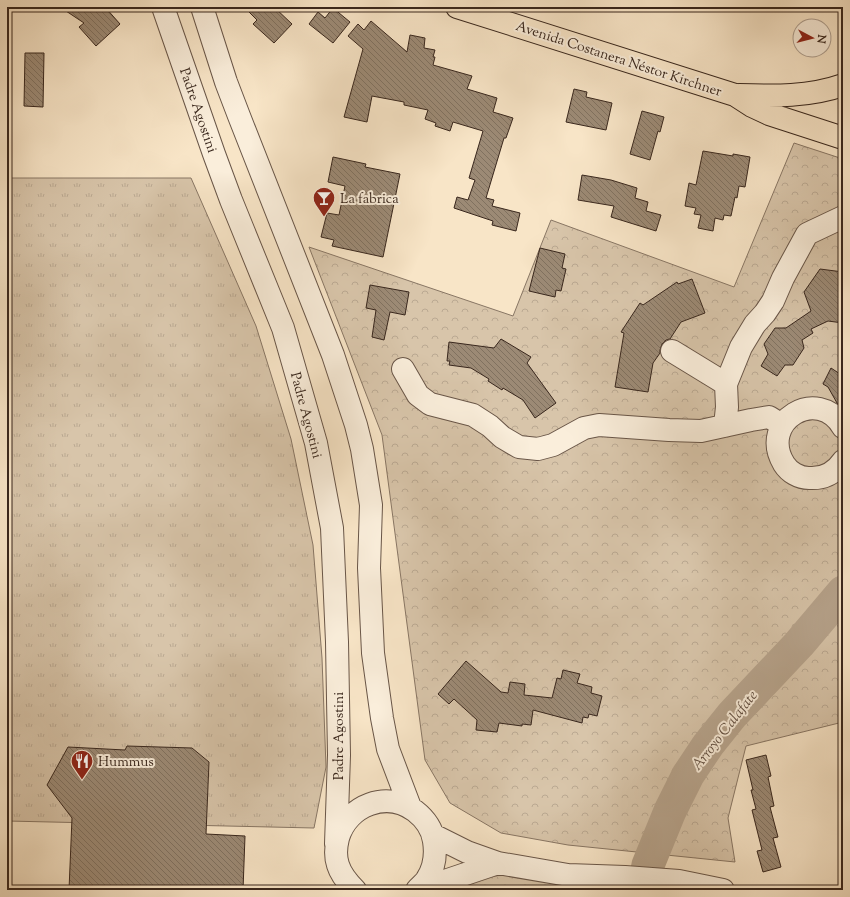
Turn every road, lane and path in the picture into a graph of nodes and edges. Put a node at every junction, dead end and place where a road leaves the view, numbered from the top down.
1 (163, 7) edge
2 (202, 7) edge
3 (457, 7) edge
4 (843, 85) edge
5 (735, 95) junction
6 (843, 138) edge
7 (843, 218) edge
8 (672, 351) dead end
9 (403, 369) dead end
10 (726, 384) junction
11 (782, 425) junction
12 (725, 426) junction
13 (843, 427) edge
14 (843, 461) edge
15 (410, 807) junction
16 (433, 835) junction
17 (337, 854) junction
18 (498, 863) junction
19 (566, 882) edge
20 (682, 885) edge
21 (338, 890) edge
22 (354, 890) edge
23 (417, 890) edge
24 (723, 890) edge

1 - 17 street, Padre Agostini
2 - 15 street
3 - 5 main road, Avenida Costanera Néstor Kirchner
4 - 5 main road, Avenida Costanera Néstor Kirchner
5 - 6 main road, Avenida Costanera Néstor Kirchner
7 - 10 street
8 - 10 street
9 - 12 street
10 - 12 street
11 - 12 street
11 - 13 street
11 - 14 street
15 - 16 street
15 - 17 street
16 - 18 street
16 - 23 street
17 - 21 street, Padre Agostini
17 - 22 street
18 - 19 street
18 - 23 street
19 - 20 street
20 - 24 street

